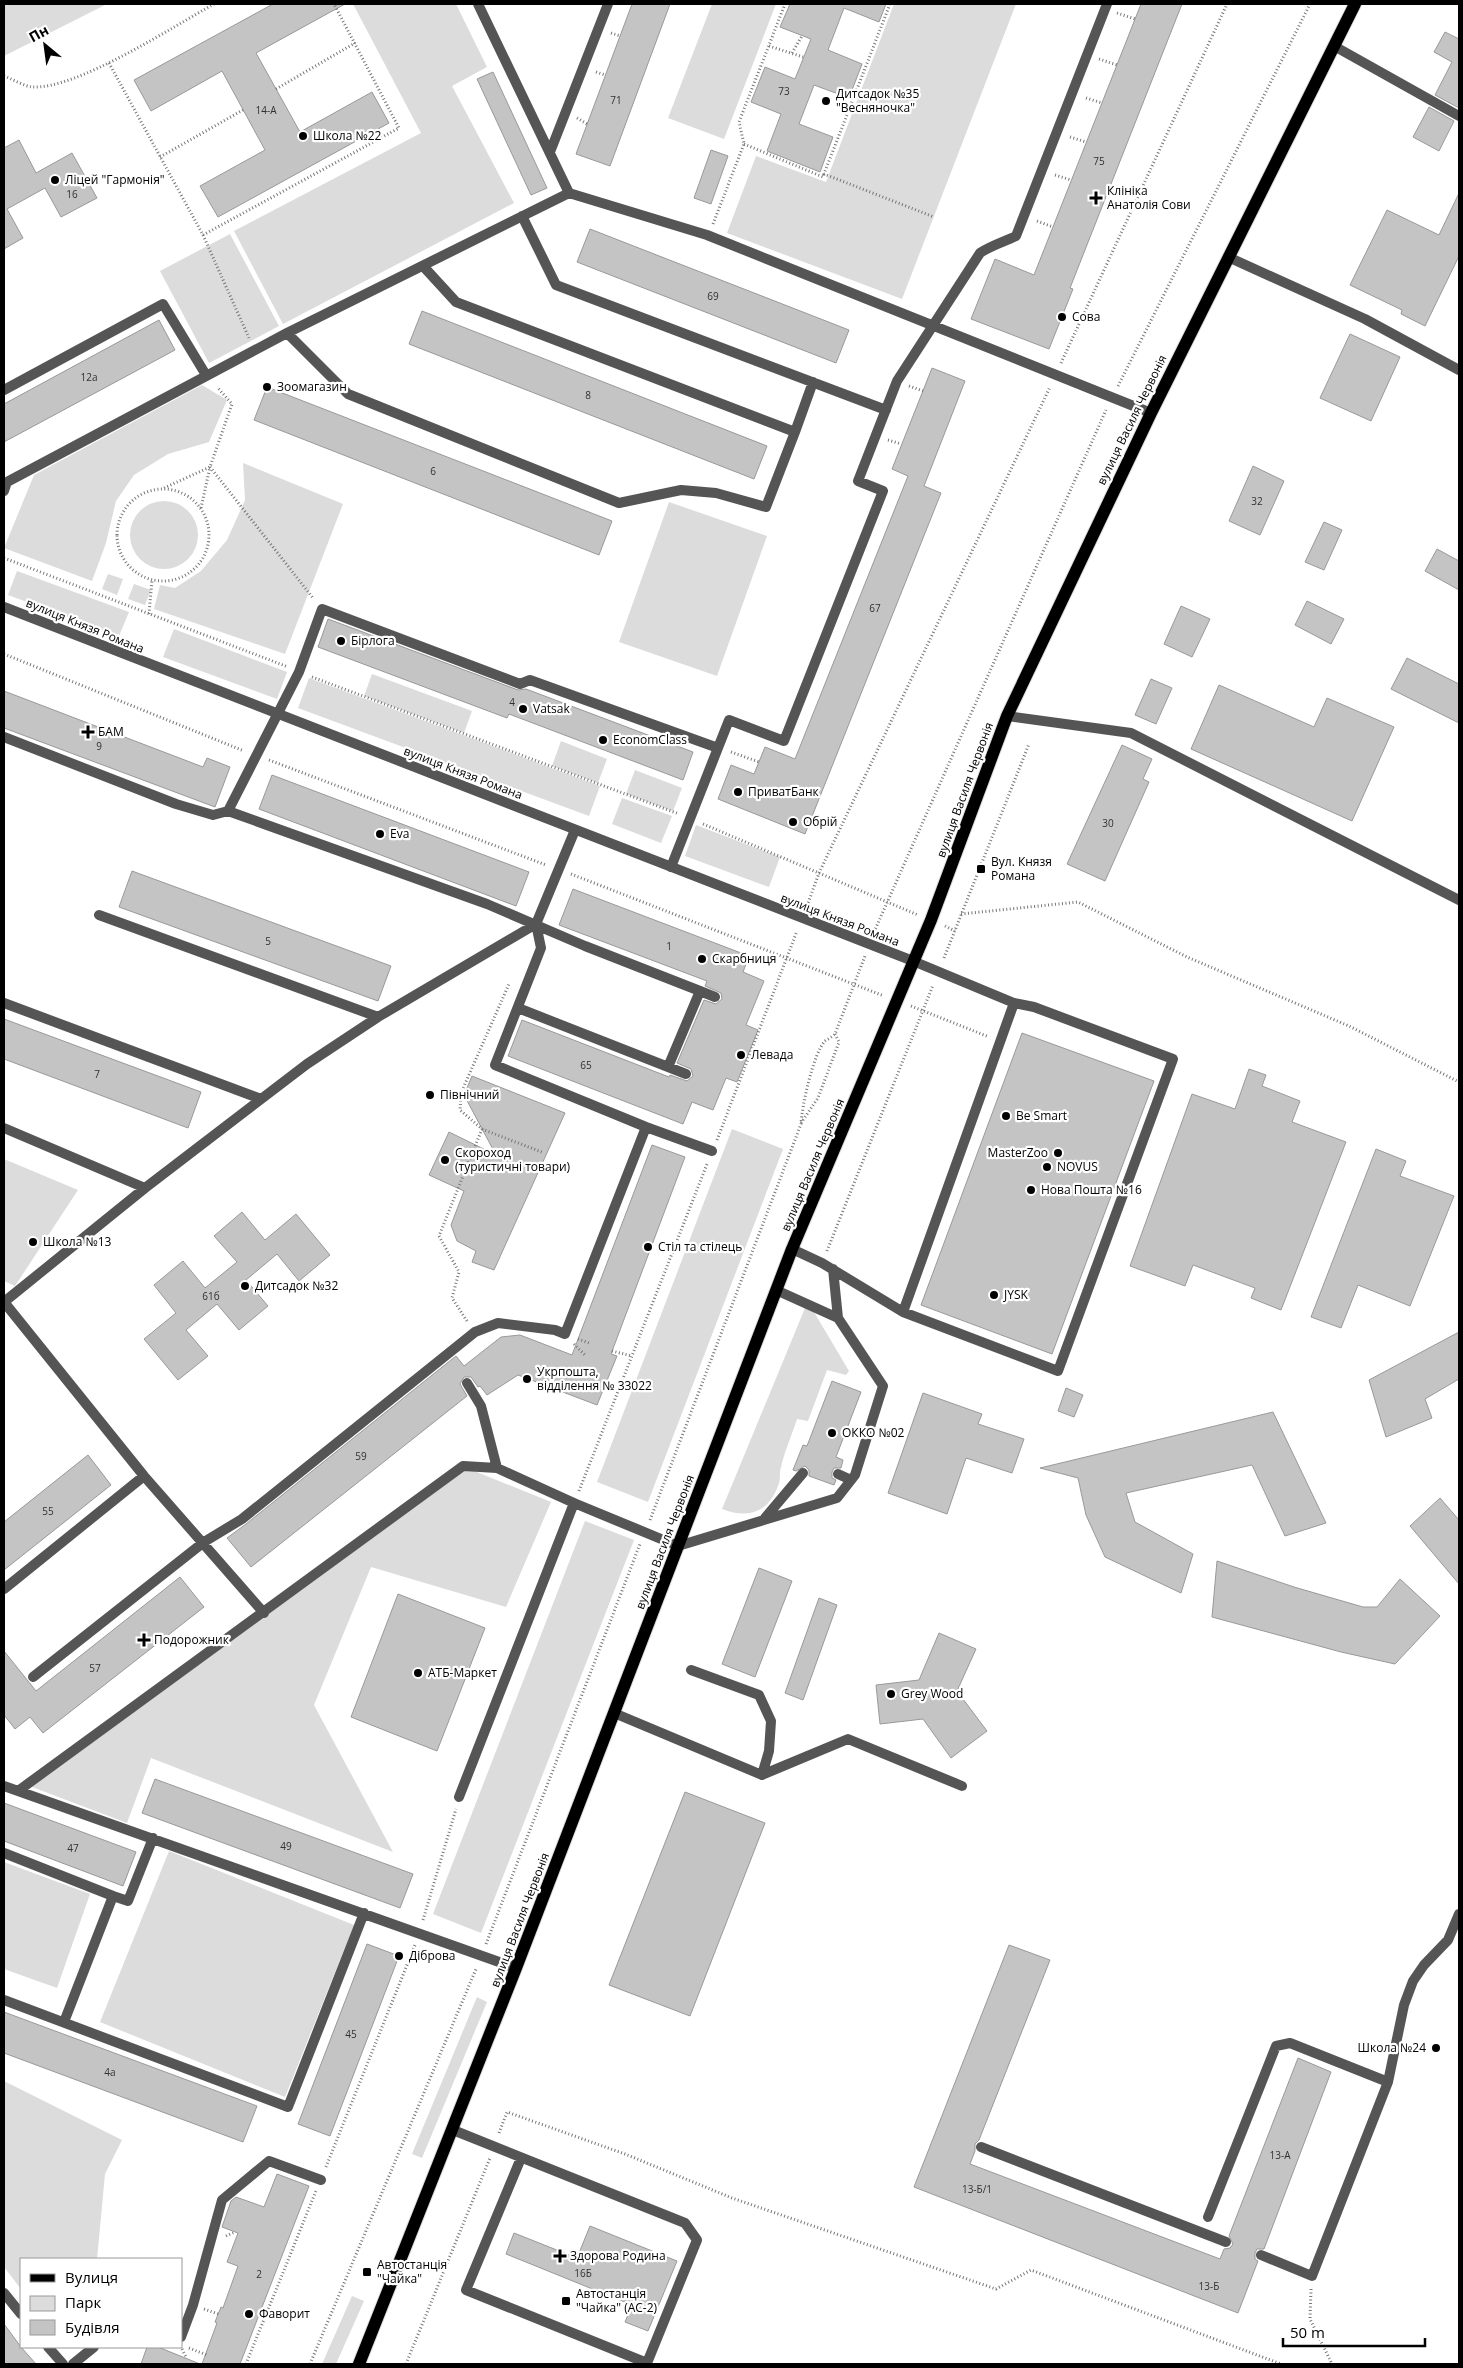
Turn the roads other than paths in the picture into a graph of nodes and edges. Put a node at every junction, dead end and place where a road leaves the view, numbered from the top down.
1 (478, 4) edge
2 (608, 4) edge
3 (1107, 4) edge
4 (1355, 4) edge
5 (1334, 46) junction
6 (1459, 116) edge
7 (550, 152) junction
8 (569, 192) junction
9 (522, 216) junction
10 (1228, 257) junction
11 (423, 266) junction
12 (934, 325) junction
13 (287, 333) junction
14 (1459, 370) edge
15 (206, 375) junction
16 (813, 382) junction
17 (4, 390) edge
18 (886, 410) junction
19 (1151, 413) junction
20 (795, 432) junction
21 (4, 490) edge
22 (4, 608) edge
23 (276, 715) junction
24 (1007, 716) junction
25 (4, 737) edge
26 (718, 748) junction
27 (228, 811) junction
28 (575, 830) junction
29 (671, 867) junction
30 (1459, 900) edge
31 (99, 915) dead end
32 (536, 924) junction
33 (913, 961) junction
34 (700, 991) junction
35 (715, 997) dead end
36 (4, 1003) edge
37 (1014, 1003) junction
38 (518, 1008) junction
39 (378, 1017) junction
40 (668, 1067) junction
41 (686, 1074) dead end
42 (261, 1099) junction
43 (646, 1127) junction
44 (4, 1128) edge
45 (712, 1151) road end
46 (145, 1188) junction
47 (792, 1249) junction
48 (832, 1269) junction
49 (776, 1290) junction
50 (903, 1312) junction
51 (838, 1318) junction
52 (467, 1382) dead end
53 (497, 1468) junction
54 (803, 1473) dead end
55 (838, 1474) dead end
56 (144, 1476) junction
57 (851, 1480) junction
58 (574, 1503) junction
59 (764, 1519) junction
60 (204, 1542) junction
61 (678, 1546) junction
62 (4, 1589) edge
63 (264, 1613) junction
64 (691, 1670) dead end
65 (33, 1677) dead end
66 (614, 1713) junction
67 (762, 1774) junction
68 (4, 1786) edge
69 (962, 1786) dead end
70 (18, 1791) junction
71 (459, 1797) road end
72 (152, 1838) junction
73 (4, 1854) edge
74 (113, 1896) junction
75 (364, 1913) junction
76 (1459, 1914) edge
77 (516, 1968) junction
78 (4, 2000) edge
79 (64, 2022) junction
80 (1388, 2082) junction
81 (453, 2130) junction
82 (981, 2147) dead end
83 (521, 2158) junction
84 (321, 2180) road end
85 (1208, 2218) dead end
86 (1226, 2242) dead end
87 (1261, 2255) dead end
88 (4, 2293) edge
89 (20, 2313) edge
90 (182, 2334) edge
91 (49, 2348) edge
92 (93, 2348) edge
93 (63, 2364) edge
94 (73, 2364) edge
95 (359, 2364) edge
96 (647, 2364) edge

1 - 7 street
2 - 7 street
3 - 12 street
4 - 5 main road, вулиця Василя Червонія
5 - 6 street
5 - 10 main road, вулиця Василя Червонія
7 - 8 street
8 - 9 street
8 - 12 street
9 - 11 street
9 - 16 street
10 - 14 street
10 - 19 main road, вулиця Василя Червонія
11 - 13 street
11 - 20 street
12 - 18 street
12 - 19 street
13 - 15 street
13 - 20 street
15 - 17 street
15 - 21 street
16 - 18 street
16 - 20 street
18 - 26 street
19 - 24 main road, вулиця Василя Червонія
22 - 23 street, вулиця Князя Романа
23 - 26 street
23 - 27 street
23 - 28 street, вулиця Князя Романа
24 - 30 street
24 - 33 main road, вулиця Василя Червонія
25 - 27 street
26 - 29 street
27 - 32 street
28 - 29 street, вулиця Князя Романа
28 - 32 street
29 - 33 street, вулиця Князя Романа
31 - 39 street
32 - 34 street
32 - 38 street
32 - 39 street
33 - 37 street, вулиця Князя Романа
33 - 47 main road, вулиця Василя Червонія
34 - 35 street
34 - 40 street
36 - 42 street
37 - 50 street
37 - 50 street, вулиця Князя Романа
38 - 40 street
38 - 43 street
39 - 42 street
40 - 41 street
42 - 46 street
43 - 45 street
43 - 60 street
44 - 46 street
46 - 56 street
47 - 48 street
47 - 49 main road, вулиця Василя Червонія
48 - 50 street
48 - 51 street
49 - 51 street
49 - 61 main road, вулиця Василя Червонія
51 - 57 street
52 - 53 street
53 - 58 street
53 - 63 street
54 - 59 street
55 - 57 street
56 - 60 street
56 - 62 street
57 - 59 street
58 - 61 street
58 - 71 street
59 - 61 street
60 - 63 street
60 - 65 street
61 - 66 main road, вулиця Василя Червонія
63 - 70 street
64 - 67 street
66 - 67 street
66 - 77 main road, вулиця Василя Червонія
67 - 69 street
68 - 70 street
70 - 72 street
72 - 74 street
72 - 75 street
73 - 74 street
74 - 79 street
75 - 77 street
75 - 79 street
76 - 80 street
77 - 81 main road, вулиця Василя Червонія
78 - 79 street
80 - 85 street
80 - 87 street
81 - 83 street
81 - 95 main road, вулиця Василя Червонія
82 - 86 street
83 - 96 street
83 - 96 street
84 - 90 street
88 - 89 street
91 - 93 street
92 - 94 street

